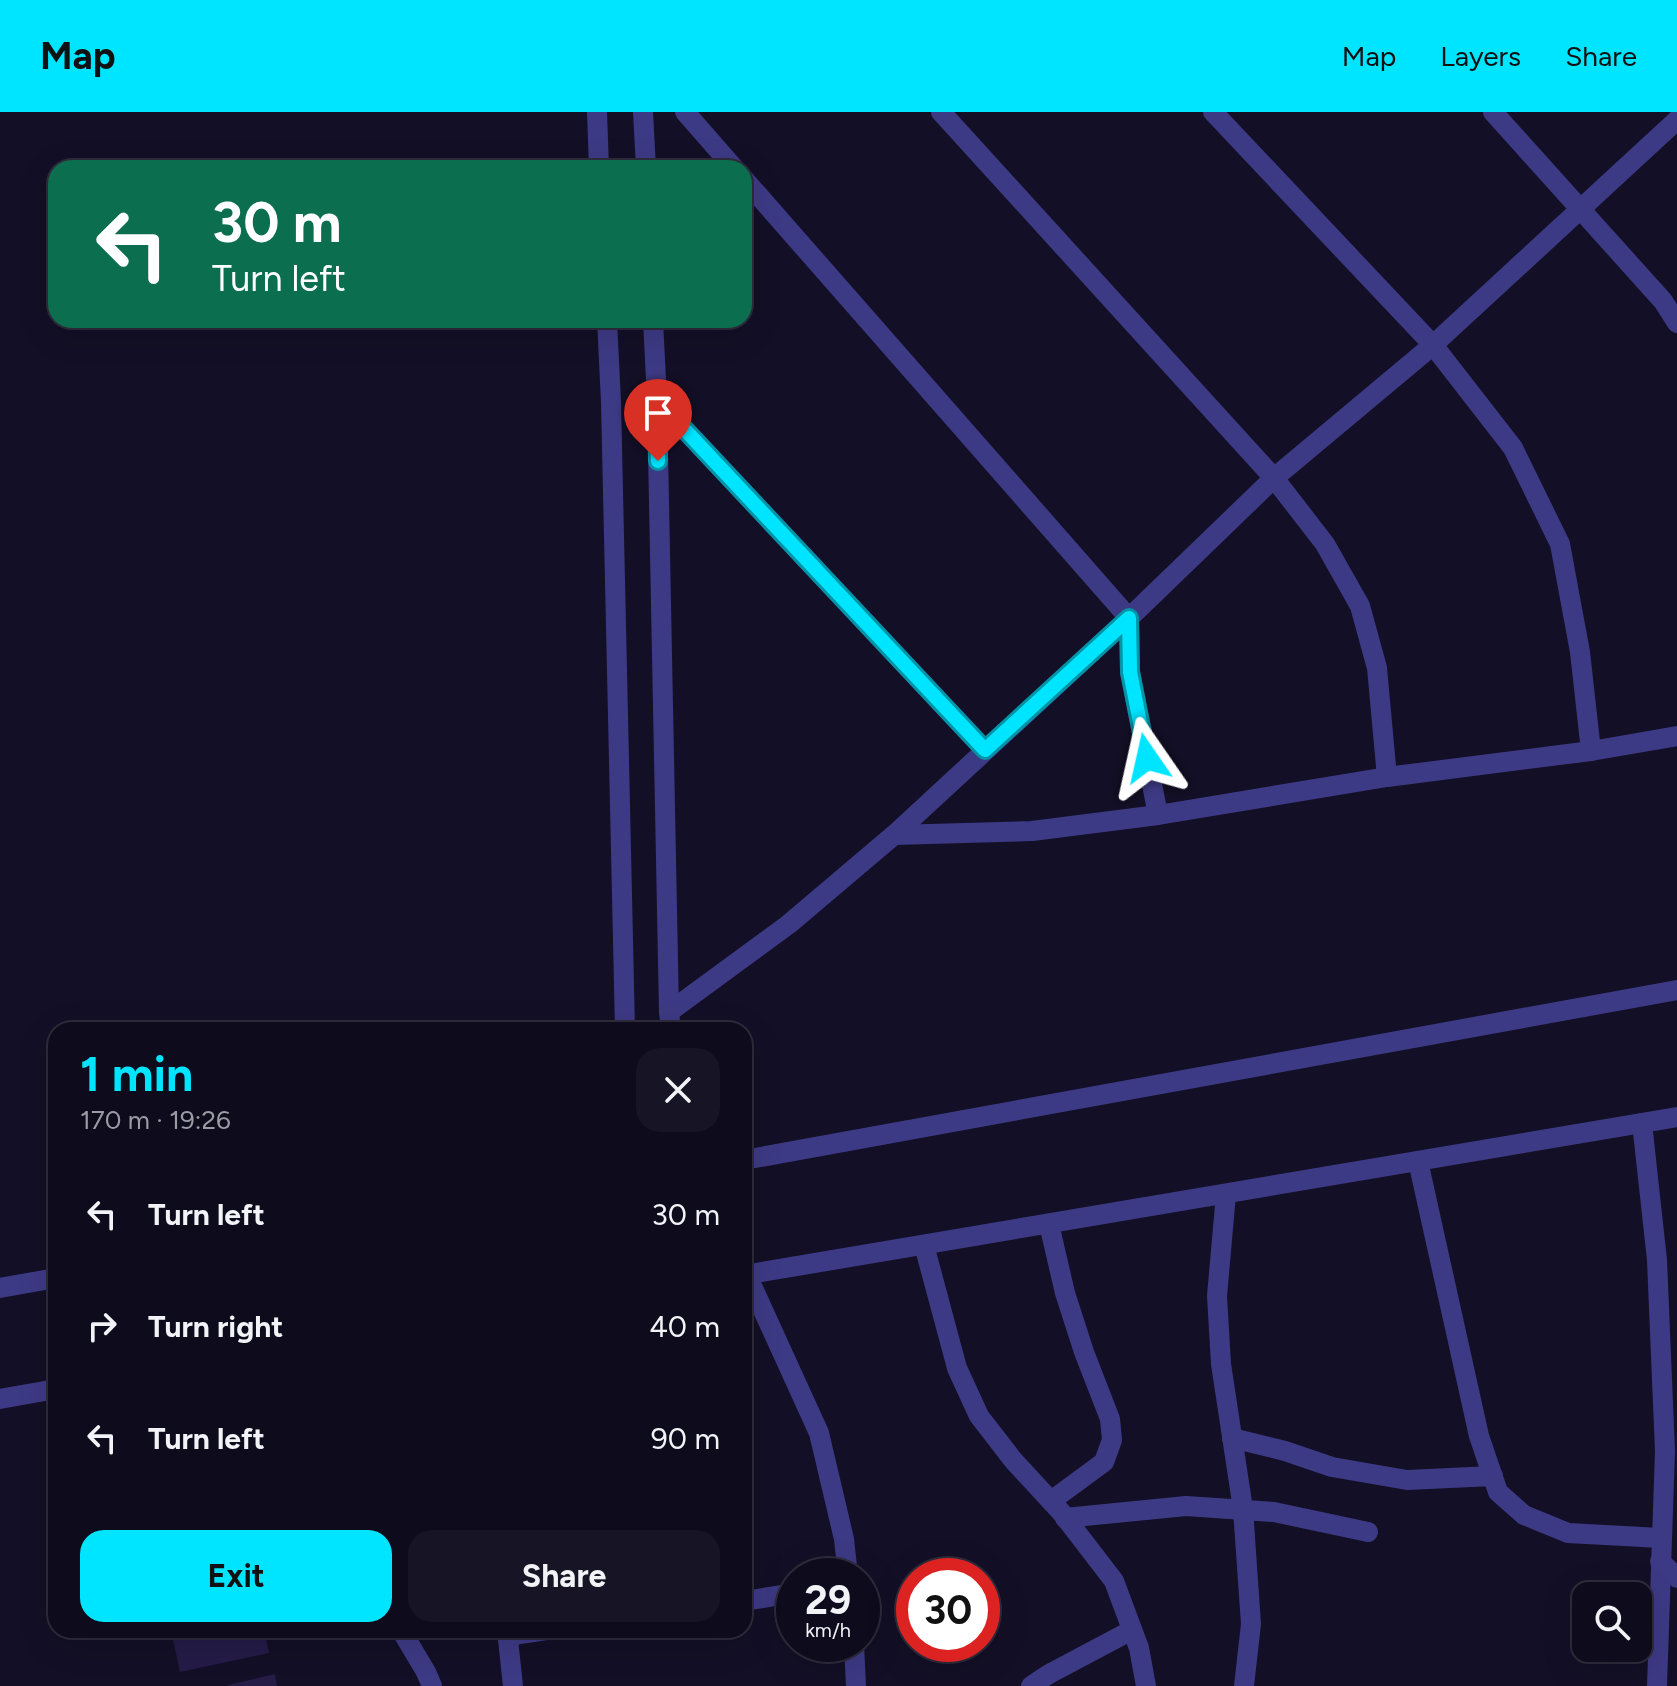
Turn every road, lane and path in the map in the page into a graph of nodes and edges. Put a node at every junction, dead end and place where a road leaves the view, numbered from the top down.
1 (597, 112) edge
2 (643, 112) edge
3 (685, 112) edge
4 (941, 112) edge
5 (1213, 112) edge
6 (1493, 112) edge
7 (1677, 120) edge
8 (599, 160) edge
9 (646, 160) edge
10 (727, 160) edge
11 (752, 188) edge
12 (1580, 209) junction
13 (1677, 323) edge
14 (607, 328) edge
15 (653, 328) edge
16 (1433, 345) junction
17 (657, 400) junction
18 (1274, 478) junction
19 (1129, 618) junction
20 (1677, 736) edge
21 (985, 750) junction
22 (1591, 751) junction
23 (1387, 777) junction
24 (1158, 815) junction
25 (894, 835) junction
26 (1677, 990) edge
27 (670, 1021) edge
28 (624, 1022) edge
29 (1677, 1117) edge
30 (1642, 1123) junction
31 (752, 1159) edge
32 (1418, 1161) junction
33 (1226, 1194) junction
34 (1049, 1224) junction
35 (924, 1245) junction
36 (752, 1274) edge
37 (48, 1279) edge
38 (0, 1288) edge
39 (752, 1288) edge
40 (48, 1390) edge
41 (0, 1399) edge
42 (1232, 1438) junction
43 (1493, 1476) junction
44 (1051, 1501) junction
45 (1243, 1509) junction
46 (1065, 1518) junction
47 (1368, 1532) dead end
48 (1661, 1538) junction
49 (846, 1558) edge
50 (1660, 1561) junction
51 (1677, 1578) edge
52 (776, 1596) edge
53 (752, 1600) edge
54 (1132, 1630) junction
55 (406, 1638) edge
56 (508, 1638) edge
57 (855, 1662) edge
58 (432, 1686) edge
59 (513, 1686) edge
60 (856, 1686) edge
61 (1031, 1686) edge
62 (1146, 1686) edge
63 (1244, 1686) edge
64 (1657, 1686) edge

1 - 8 street
2 - 9 street
3 - 10 street
4 - 18 street
5 - 16 street
6 - 12 street
7 - 12 street
11 - 19 street
12 - 13 street
12 - 16 street
14 - 28 street
15 - 17 street
16 - 18 street
16 - 22 street
17 - 21 street
17 - 27 street
18 - 19 street
18 - 23 street
19 - 21 street
19 - 24 street
20 - 22 street
21 - 25 street
22 - 23 street
23 - 24 street
24 - 25 street
25 - 27 street
26 - 31 street
29 - 30 street
30 - 32 street
30 - 48 street
32 - 33 street
32 - 43 street
33 - 34 street
33 - 42 street
34 - 35 street
34 - 44 street
35 - 36 street
35 - 44 street
37 - 38 street
39 - 49 street
40 - 41 street
42 - 43 street
42 - 45 street
43 - 48 street
44 - 46 street
45 - 46 street
45 - 47 street
45 - 63 street
46 - 54 street
48 - 50 street
50 - 51 street
50 - 64 street
52 - 53 street
54 - 61 street
54 - 62 street
55 - 58 street
56 - 59 street
57 - 60 street

